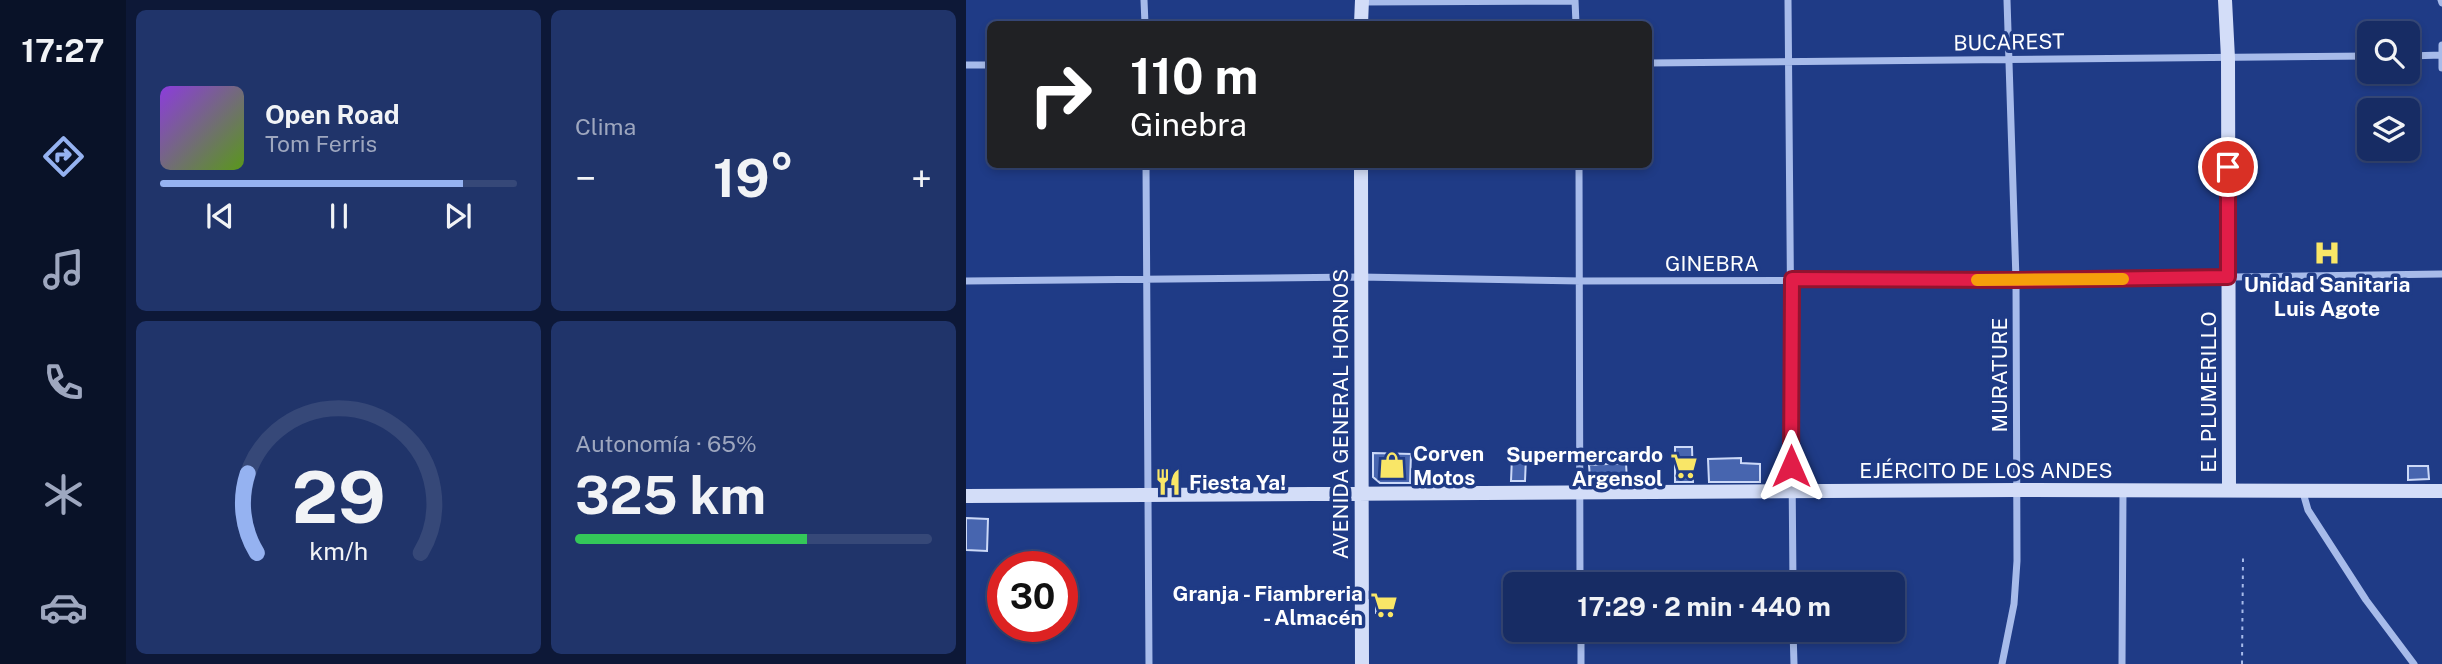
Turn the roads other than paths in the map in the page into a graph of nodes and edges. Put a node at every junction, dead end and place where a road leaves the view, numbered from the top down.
1 (1144, 0) edge
2 (1575, 0) edge
3 (1788, 0) edge
4 (2007, 0) edge
5 (2225, 0) edge
6 (1362, 1) edge
7 (1144, 21) edge
8 (1361, 21) edge
9 (1576, 21) edge
10 (2442, 45) edge
11 (2442, 55) edge
12 (2357, 56) edge
13 (2420, 56) edge
14 (2228, 58) junction
15 (2008, 59) junction
16 (1789, 62) junction
17 (1652, 63) edge
18 (966, 65) edge
19 (987, 65) edge
20 (2442, 68) edge
21 (1146, 168) edge
22 (1361, 168) edge
23 (1579, 168) edge
24 (2442, 274) edge
25 (1360, 277) junction
26 (2228, 277) junction
27 (1148, 278) junction
28 (1792, 279) junction
29 (2017, 280) junction
30 (966, 281) edge
31 (1581, 281) junction
32 (2302, 489) junction
33 (2017, 490) junction
34 (2229, 490) junction
35 (2123, 491) junction
36 (2442, 491) edge
37 (1362, 493) junction
38 (1580, 493) junction
39 (1791, 493) junction
40 (966, 496) edge
41 (1146, 496) junction
42 (1580, 572) edge
43 (1793, 572) edge
44 (1581, 642) edge
45 (1793, 642) edge
46 (1149, 664) edge
47 (1362, 664) edge
48 (1581, 664) edge
49 (1794, 664) edge
50 (2002, 664) edge
51 (2122, 664) edge
52 (2414, 664) edge

1 - 7 street
2 - 6 street
2 - 9 street
3 - 16 street
4 - 15 street, MURATURE
5 - 14 main road, EL PLUMERILLO
6 - 8 main road
10 - 11 street
11 - 13 street
11 - 20 street
12 - 14 street, BUCAREST
14 - 15 street, BUCAREST
14 - 26 main road, EL PLUMERILLO
15 - 16 street, BUCAREST
15 - 29 street, MURATURE
16 - 17 street, BUCAREST
16 - 28 street
18 - 19 street
21 - 27 street
22 - 25 main road, AVENIDA GENERAL HORNOS
23 - 31 street
24 - 26 street, GINEBRA
25 - 27 street, GINEBRA
25 - 31 street, GINEBRA
25 - 37 main road, AVENIDA GENERAL HORNOS
26 - 29 street, GINEBRA
26 - 34 main road, EL PLUMERILLO
27 - 30 street, GINEBRA
27 - 41 street
28 - 29 street, GINEBRA
28 - 31 street, GINEBRA
28 - 39 street
29 - 33 street, MURATURE
31 - 38 street
32 - 34 main road, EJÉRCITO DE LOS ANDES
32 - 36 main road, EJÉRCITO DE LOS ANDES
32 - 52 street
33 - 35 main road, EJÉRCITO DE LOS ANDES
33 - 39 main road, EJÉRCITO DE LOS ANDES
33 - 50 street, MURATURE
34 - 35 main road, EJÉRCITO DE LOS ANDES
35 - 51 street
37 - 38 main road, EJÉRCITO DE LOS ANDES
37 - 41 main road, EJÉRCITO DE LOS ANDES
37 - 47 main road, AVENIDA GENERAL HORNOS
38 - 39 main road, EJÉRCITO DE LOS ANDES
38 - 42 street
39 - 43 street
40 - 41 main road, EJÉRCITO DE LOS ANDES
41 - 46 street
44 - 48 street
45 - 49 street

